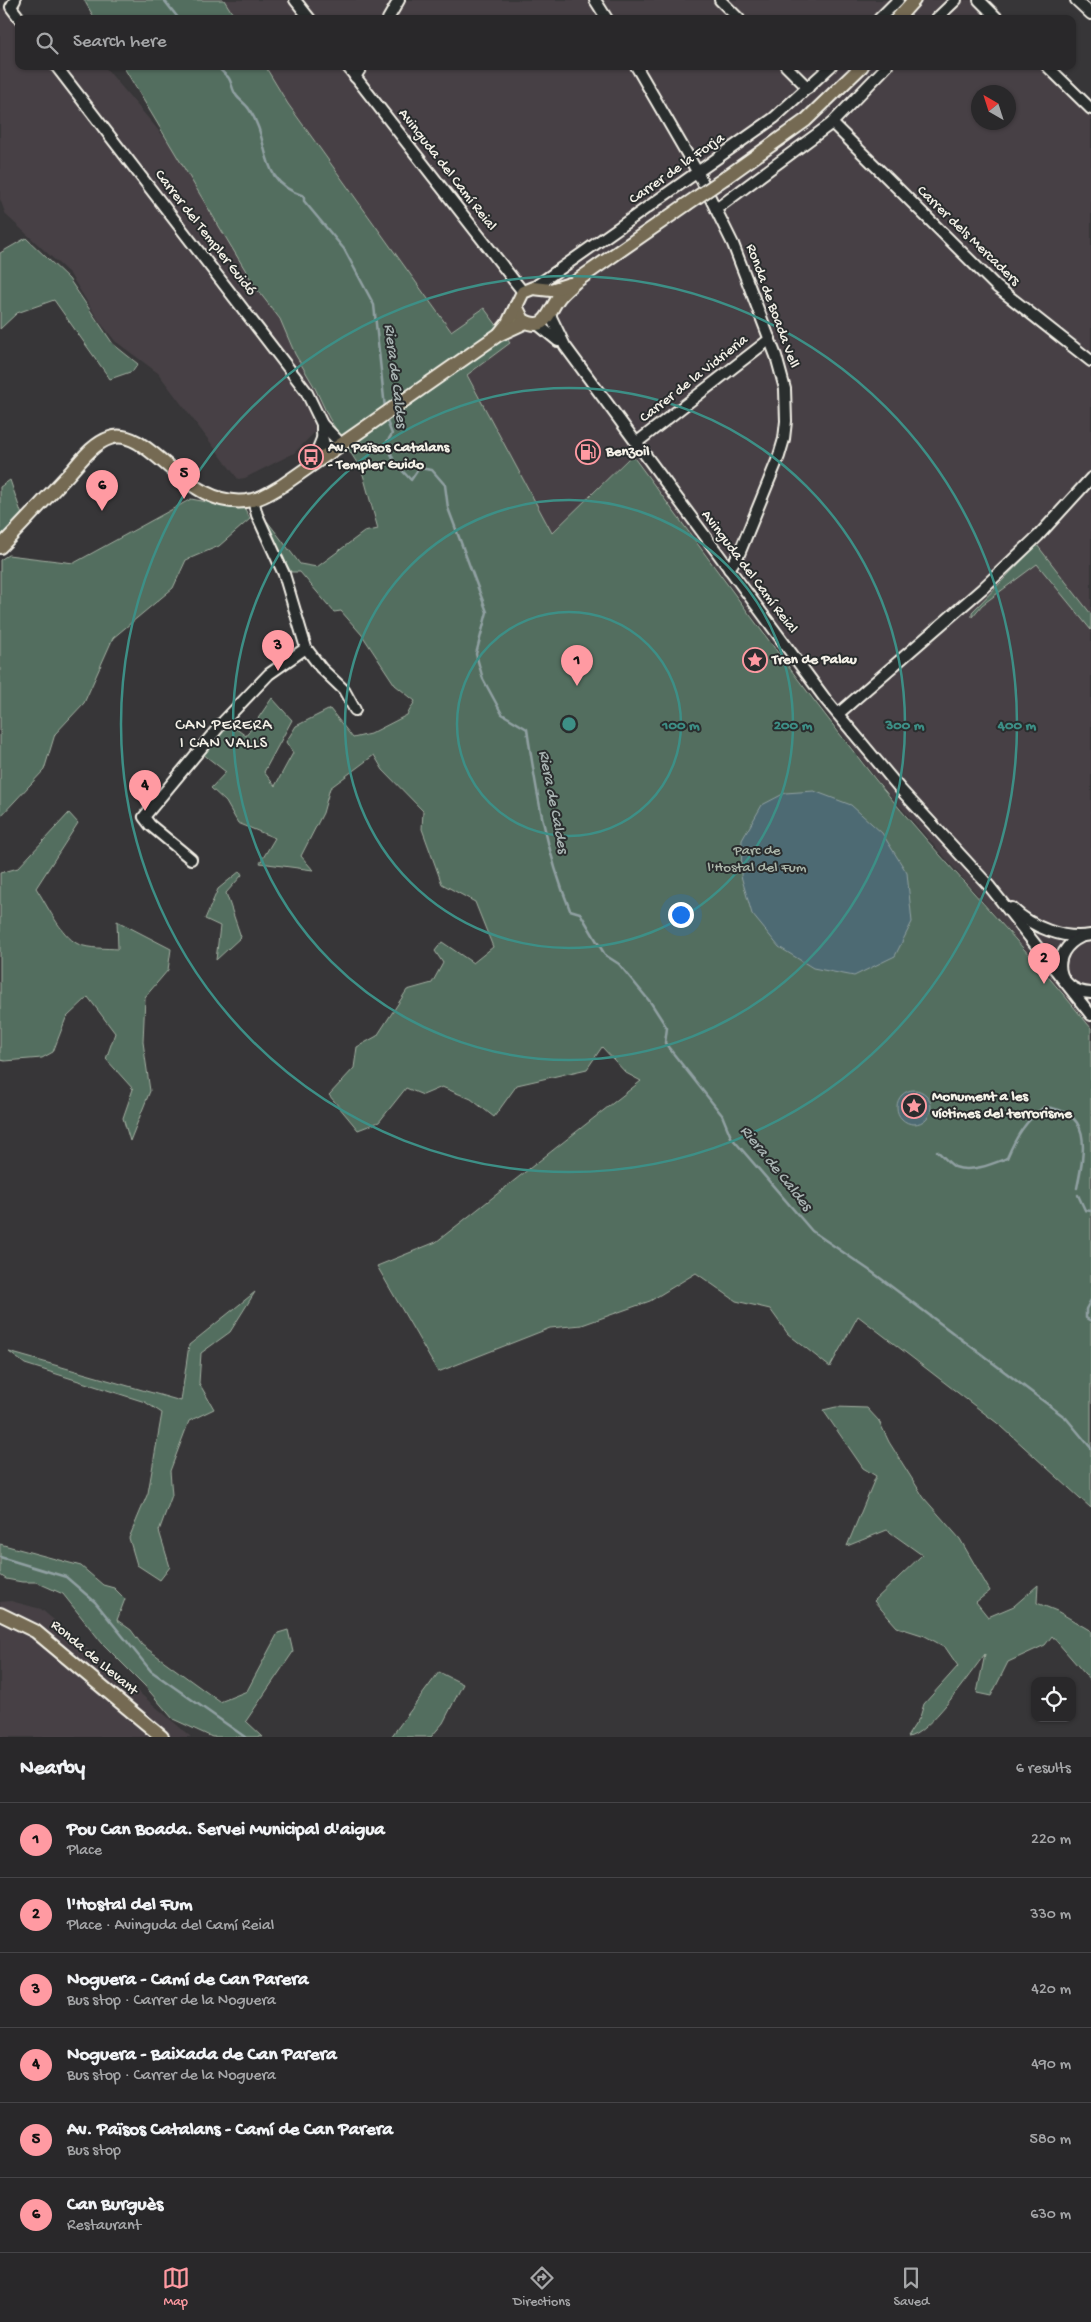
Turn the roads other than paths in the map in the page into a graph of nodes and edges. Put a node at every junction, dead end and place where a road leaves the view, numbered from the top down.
1 (295, 0) edge
2 (399, 0) edge
3 (595, 0) edge
4 (720, 0) edge
5 (898, 0) edge
6 (914, 0) edge
7 (923, 0) edge
8 (956, 0) edge
9 (979, 0) edge
10 (1076, 0) edge
11 (1085, 0) edge
12 (1091, 6) edge
13 (1091, 14) edge
14 (307, 15) edge
15 (390, 15) edge
16 (604, 15) edge
17 (735, 15) edge
18 (883, 15) edge
19 (901, 15) edge
20 (910, 15) edge
21 (940, 15) edge
22 (994, 15) edge
23 (59, 70) edge
24 (350, 70) edge
25 (360, 70) edge
26 (638, 70) edge
27 (790, 70) edge
28 (827, 70) edge
29 (847, 70) edge
30 (858, 70) edge
31 (883, 70) edge
32 (1051, 70) edge
33 (356, 77) junction
34 (808, 88) junction
35 (1091, 109) edge
36 (832, 123) junction
37 (783, 136) junction
38 (698, 173) junction
39 (716, 209) junction
40 (575, 282) junction
41 (533, 290) junction
42 (516, 306) junction
43 (551, 312) junction
44 (531, 323) junction
45 (498, 335) junction
46 (770, 338) junction
47 (565, 346) junction
48 (1091, 361) edge
49 (322, 424) junction
50 (322, 439) junction
51 (636, 443) junction
52 (342, 445) junction
53 (331, 452) junction
54 (310, 467) junction
55 (1091, 478) edge
56 (253, 500) junction
57 (0, 547) edge
58 (729, 569) junction
59 (306, 648) junction
60 (355, 710) dead end
61 (838, 714) junction
62 (191, 859) dead end
63 (990, 887) junction
64 (1088, 937) edge
65 (1067, 985) junction
66 (1091, 994) edge
67 (1091, 1015) edge
68 (0, 1614) edge
69 (162, 1737) edge

1 - 14 street
2 - 15 street
3 - 16 street
4 - 17 street
5 - 18 street
6 - 19 main road
7 - 20 main road
8 - 21 street
9 - 22 street
10 - 13 street
11 - 12 street
23 - 49 street, Carrer del Templer Guidó
24 - 33 street, Avinguda del Camí Reial
25 - 33 street
26 - 38 street, Ronda de Boada Vell
27 - 34 street
28 - 34 street, Carrer de la Forja
29 - 37 main road
30 - 37 main road
31 - 36 street
32 - 35 street
33 - 41 street, Avinguda del Camí Reial
34 - 38 street, Carrer de la Forja
36 - 39 street
36 - 48 street, Carrer dels Mercaders
37 - 40 main road, bridge
38 - 39 street, Ronda de Boada Vell
38 - 41 street, Carrer de la Forja
39 - 46 street, Ronda de Boada Vell
40 - 41 main road
40 - 43 main road
41 - 42 main road
41 - 43 main road
42 - 44 main road
42 - 45 main road
43 - 44 main road
43 - 47 street, Avinguda del Camí Reial
44 - 45 main road
44 - 47 street, Avinguda del Camí Reial
45 - 52 main road
46 - 51 street, Carrer de la Vidrieria
46 - 58 street, Ronda de Boada Vell
47 - 51 street, Avinguda del Camí Reial
49 - 50 street, Carrer del Templer Guidó
49 - 52 street, Carrer del Templer Guidó
50 - 53 street
50 - 54 street, Carrer del Templer Guidó
51 - 58 street, Avinguda del Camí Reial
52 - 53 main road
53 - 54 main road
54 - 56 main road
55 - 61 street
56 - 57 main road
56 - 59 street
58 - 61 street, Avinguda del Camí Reial
59 - 60 street
59 - 62 street
61 - 63 street, Avinguda del Camí Reial
63 - 64 street
63 - 65 street, Avinguda del Camí Reial
64 - 65 street
65 - 66 street
65 - 67 street, Avinguda del Camí Reial
68 - 69 main road, Ronda de Llevant

